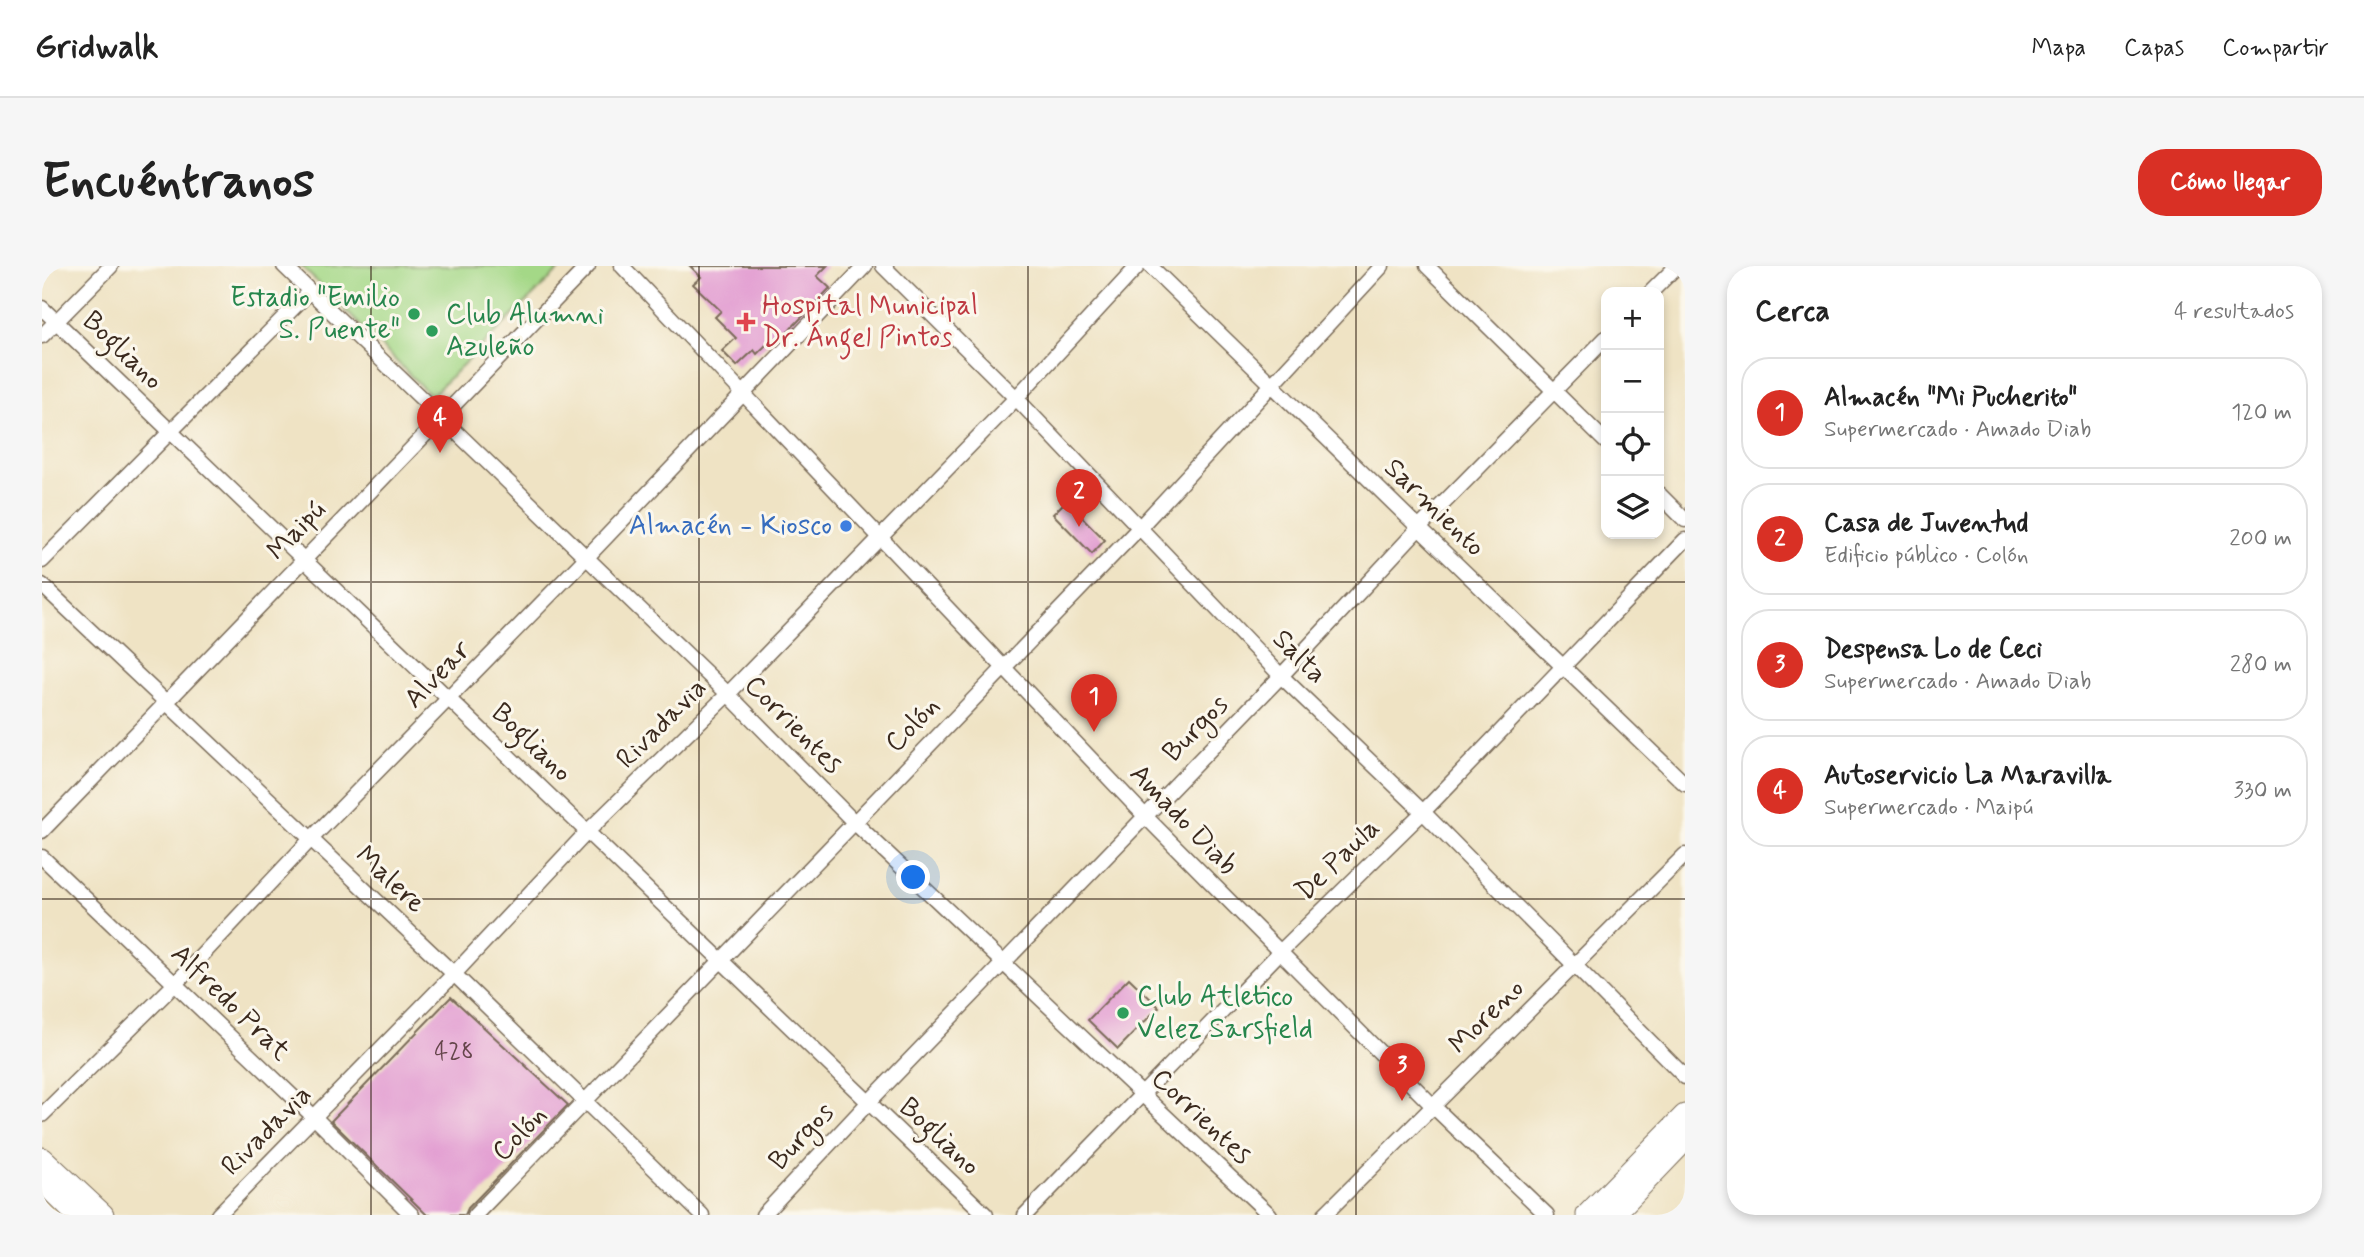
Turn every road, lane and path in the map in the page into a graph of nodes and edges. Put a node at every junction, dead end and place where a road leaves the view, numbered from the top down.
1 (111, 266) edge
2 (284, 266) edge
3 (588, 266) edge
4 (622, 266) edge
5 (865, 266) edge
6 (883, 266) edge
7 (1138, 266) edge
8 (1150, 266) edge
9 (1382, 266) edge
10 (1427, 266) edge
11 (1677, 266) edge
12 (1656, 287) edge
13 (310, 291) junction
14 (42, 308) edge
15 (57, 321) junction
16 (42, 336) edge
17 (1601, 343) edge
18 (1273, 384) junction
19 (1554, 391) junction
20 (743, 395) junction
21 (1016, 398) junction
22 (441, 417) junction
23 (170, 432) junction
24 (1601, 437) edge
25 (1664, 499) edge
26 (1685, 520) edge
27 (1140, 527) junction
28 (1419, 528) junction
29 (881, 537) junction
30 (1685, 540) edge
31 (587, 557) junction
32 (303, 560) junction
33 (42, 561) edge
34 (42, 585) edge
35 (1564, 667) junction
36 (1002, 668) junction
37 (1281, 676) junction
38 (728, 694) junction
39 (449, 699) junction
40 (167, 701) junction
41 (1685, 784) edge
42 (1423, 812) junction
43 (1146, 817) junction
44 (854, 822) junction
45 (42, 831) edge
46 (588, 831) junction
47 (311, 839) junction
48 (1685, 855) edge
49 (42, 857) edge
50 (1279, 953) junction
51 (722, 960) junction
52 (1004, 964) junction
53 (1575, 964) junction
54 (454, 974) junction
55 (175, 984) junction
56 (1685, 1077) edge
57 (1142, 1096) junction
58 (586, 1101) junction
59 (868, 1103) junction
60 (1433, 1106) junction
61 (42, 1115) edge
62 (1685, 1116) edge
63 (315, 1118) junction
64 (1685, 1139) edge
65 (42, 1159) edge
66 (42, 1180) edge
67 (78, 1215) edge
68 (102, 1215) edge
69 (218, 1215) edge
70 (412, 1215) edge
71 (475, 1215) edge
72 (702, 1215) edge
73 (763, 1215) edge
74 (986, 1215) edge
75 (1025, 1215) edge
76 (1270, 1215) edge
77 (1324, 1215) edge
78 (1547, 1215) edge
79 (1588, 1215) edge
80 (1612, 1215) edge

1 - 15 street
2 - 13 street, Corrientes
3 - 22 street, Maipú
4 - 20 street, Amado Diab
5 - 20 street, Alvear
6 - 21 street, Salta
7 - 21 street, Rivadavia
8 - 18 street, Sarmiento
9 - 18 street, Colón
10 - 19 street
11 - 12 street
13 - 22 street, Corrientes
13 - 23 street
14 - 15 street, Bogliano
15 - 16 street
15 - 23 street, Bogliano
17 - 19 street, Burgos
18 - 27 street, Colón
18 - 28 street, Sarmiento
19 - 24 street
19 - 28 street, Burgos
20 - 29 street, Amado Diab
20 - 31 street, Alvear
21 - 27 street, Salta
21 - 29 street, Rivadavia
22 - 31 street, Corrientes
22 - 32 street, Maipú
23 - 32 street, Bogliano
23 - 33 street
25 - 26 street
27 - 36 street, Colón
27 - 37 street, Salta
28 - 35 street, Sarmiento
28 - 37 street, Burgos
29 - 36 street, Amado Diab
29 - 38 street, Rivadavia
30 - 35 street, De Paula
31 - 38 street, Corrientes
31 - 39 street, Alvear
32 - 39 street, Bogliano
32 - 40 street, Maipú
34 - 40 street, Malere
35 - 41 street, Sarmiento
35 - 42 street, De Paula
36 - 43 street, Amado Diab
36 - 44 street, Colón
37 - 42 street, Salta
37 - 43 street, Burgos
38 - 44 street, Corrientes
38 - 46 street, Rivadavia
39 - 46 street, Bogliano
39 - 47 street, Alvear
40 - 45 street, Maipú
40 - 47 street, Malere
42 - 50 street, De Paula
42 - 53 street, Salta
43 - 50 street, Amado Diab
43 - 52 street, Burgos
44 - 51 street, Colón
44 - 52 street, Corrientes
46 - 51 street, Bogliano
46 - 54 street, Rivadavia
47 - 54 street, Malere
47 - 55 street, Alvear
48 - 53 street, Moreno
49 - 55 street, Alfredo Prat
50 - 57 street, De Paula
50 - 60 street, Amado Diab
51 - 58 street, Colón
51 - 59 street, Bogliano
52 - 57 street, Corrientes
52 - 59 street, Burgos
53 - 56 street, Salta
53 - 60 street, Moreno
54 - 58 street, Malere
54 - 63 street, Rivadavia
55 - 61 street, Alvear
55 - 63 street, Alfredo Prat
57 - 75 street, De Paula
57 - 76 street, Corrientes
58 - 71 street, Colón
58 - 72 street, Malere
59 - 73 street, Burgos
59 - 74 street, Bogliano
60 - 77 street, Moreno
60 - 78 street, Amado Diab
62 - 79 main road
63 - 69 street, Rivadavia
63 - 70 street, Alfredo Prat
64 - 80 main road
65 - 68 main road
66 - 67 main road

